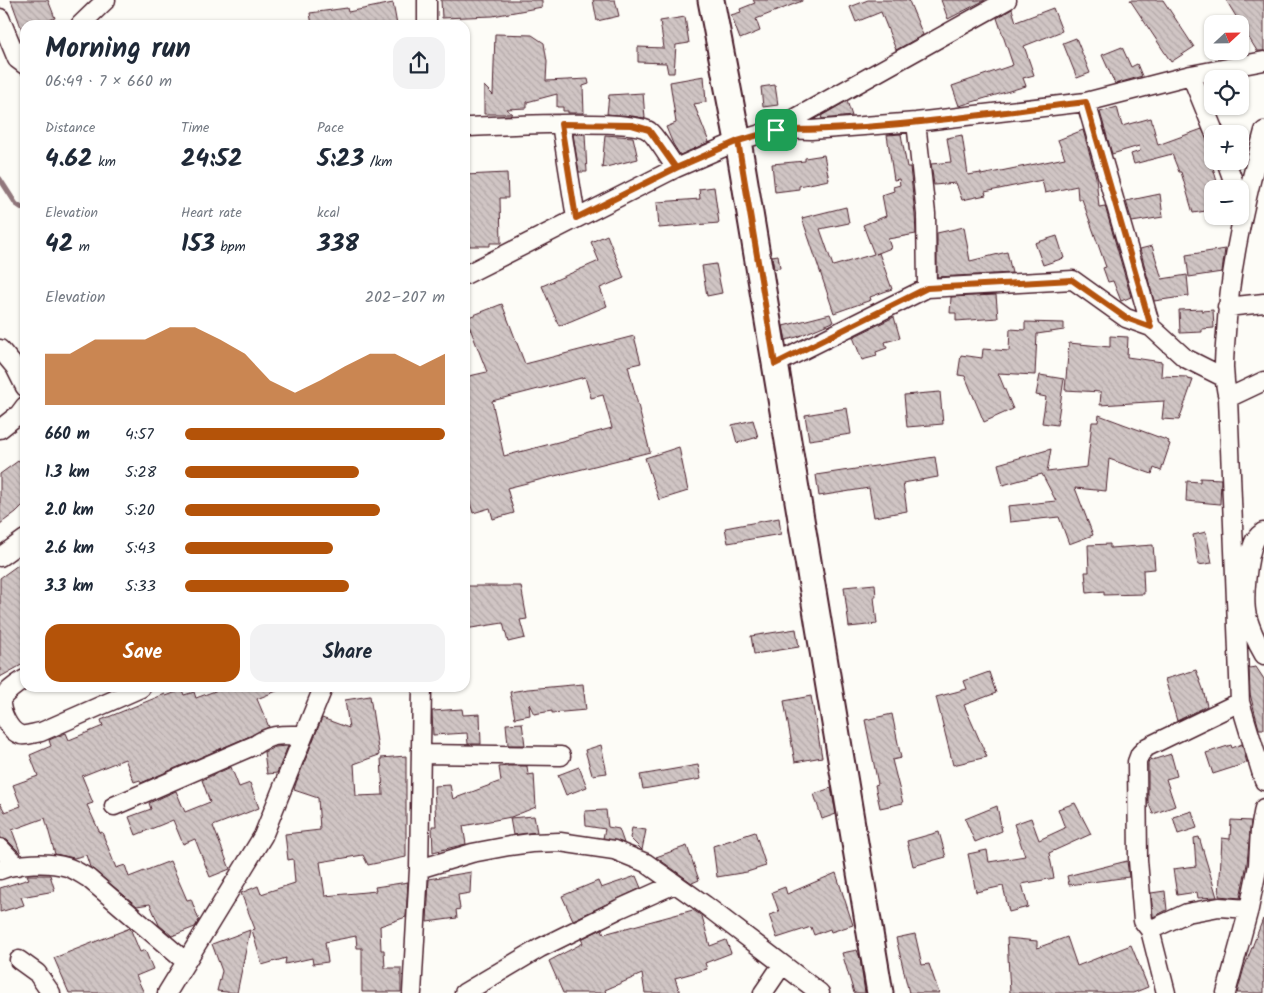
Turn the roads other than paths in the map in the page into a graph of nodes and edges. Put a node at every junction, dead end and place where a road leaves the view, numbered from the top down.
1 (106, 0) edge
2 (427, 0) edge
3 (711, 0) edge
4 (1008, 0) edge
5 (0, 18) edge
6 (85, 20) edge
7 (427, 20) edge
8 (20, 61) edge
9 (1264, 61) edge
10 (1191, 74) junction
11 (1086, 102) junction
12 (916, 122) junction
13 (561, 124) junction
14 (1211, 125) edge
15 (470, 127) edge
16 (776, 130) junction
17 (1264, 131) edge
18 (738, 141) junction
19 (676, 168) junction
20 (1249, 180) edge
21 (576, 218) junction
22 (1239, 225) edge
23 (470, 272) edge
24 (927, 288) junction
25 (1264, 303) edge
26 (1227, 307) junction
27 (1151, 327) junction
28 (0, 349) edge
29 (775, 364) junction
30 (20, 377) edge
31 (1223, 377) junction
32 (1264, 381) edge
33 (1228, 398) junction
34 (20, 413) edge
35 (0, 429) edge
36 (1263, 532) dead end
37 (20, 543) edge
38 (0, 557) edge
39 (1264, 655) edge
40 (20, 682) edge
41 (132, 692) edge
42 (321, 692) edge
43 (422, 692) edge
44 (0, 699) edge
45 (1240, 702) junction
46 (303, 735) junction
47 (422, 754) junction
48 (561, 756) dead end
49 (1264, 781) edge
50 (114, 806) dead end
51 (1264, 808) edge
52 (0, 848) edge
53 (8, 868) edge
54 (420, 869) junction
55 (675, 884) junction
56 (1249, 909) junction
57 (1150, 930) junction
58 (19, 960) dead end
59 (186, 962) junction
60 (782, 965) junction
61 (51, 993) edge
62 (167, 993) edge
63 (412, 993) edge
64 (464, 993) edge
65 (763, 993) edge
66 (820, 993) edge
67 (880, 993) edge
68 (1166, 993) edge
69 (1226, 993) edge

1 - 6 street
2 - 7 street
3 - 18 main road
4 - 16 street
5 - 8 street
9 - 10 street
10 - 11 street
10 - 14 street
11 - 12 street
11 - 27 street
12 - 16 street
12 - 24 street
13 - 15 street
13 - 19 street
13 - 21 street
16 - 18 street
17 - 20 street
18 - 19 street
18 - 29 main road
19 - 21 street
21 - 23 street
22 - 26 street
24 - 27 street
24 - 29 street
25 - 26 street
26 - 31 street
27 - 31 street
28 - 30 street
29 - 67 main road
31 - 33 street
32 - 33 street
33 - 45 street
34 - 35 street
36 - 39 street
37 - 38 street
40 - 44 street
41 - 44 street
42 - 46 street
43 - 47 street
45 - 49 street
45 - 57 street
46 - 50 street
46 - 59 street
47 - 48 street
47 - 54 street
51 - 56 street
52 - 53 street
53 - 59 street
54 - 55 street
54 - 63 street
55 - 60 street
55 - 64 street
56 - 57 street
56 - 69 street
57 - 68 street
58 - 61 street
59 - 62 street
60 - 65 street
60 - 66 street

